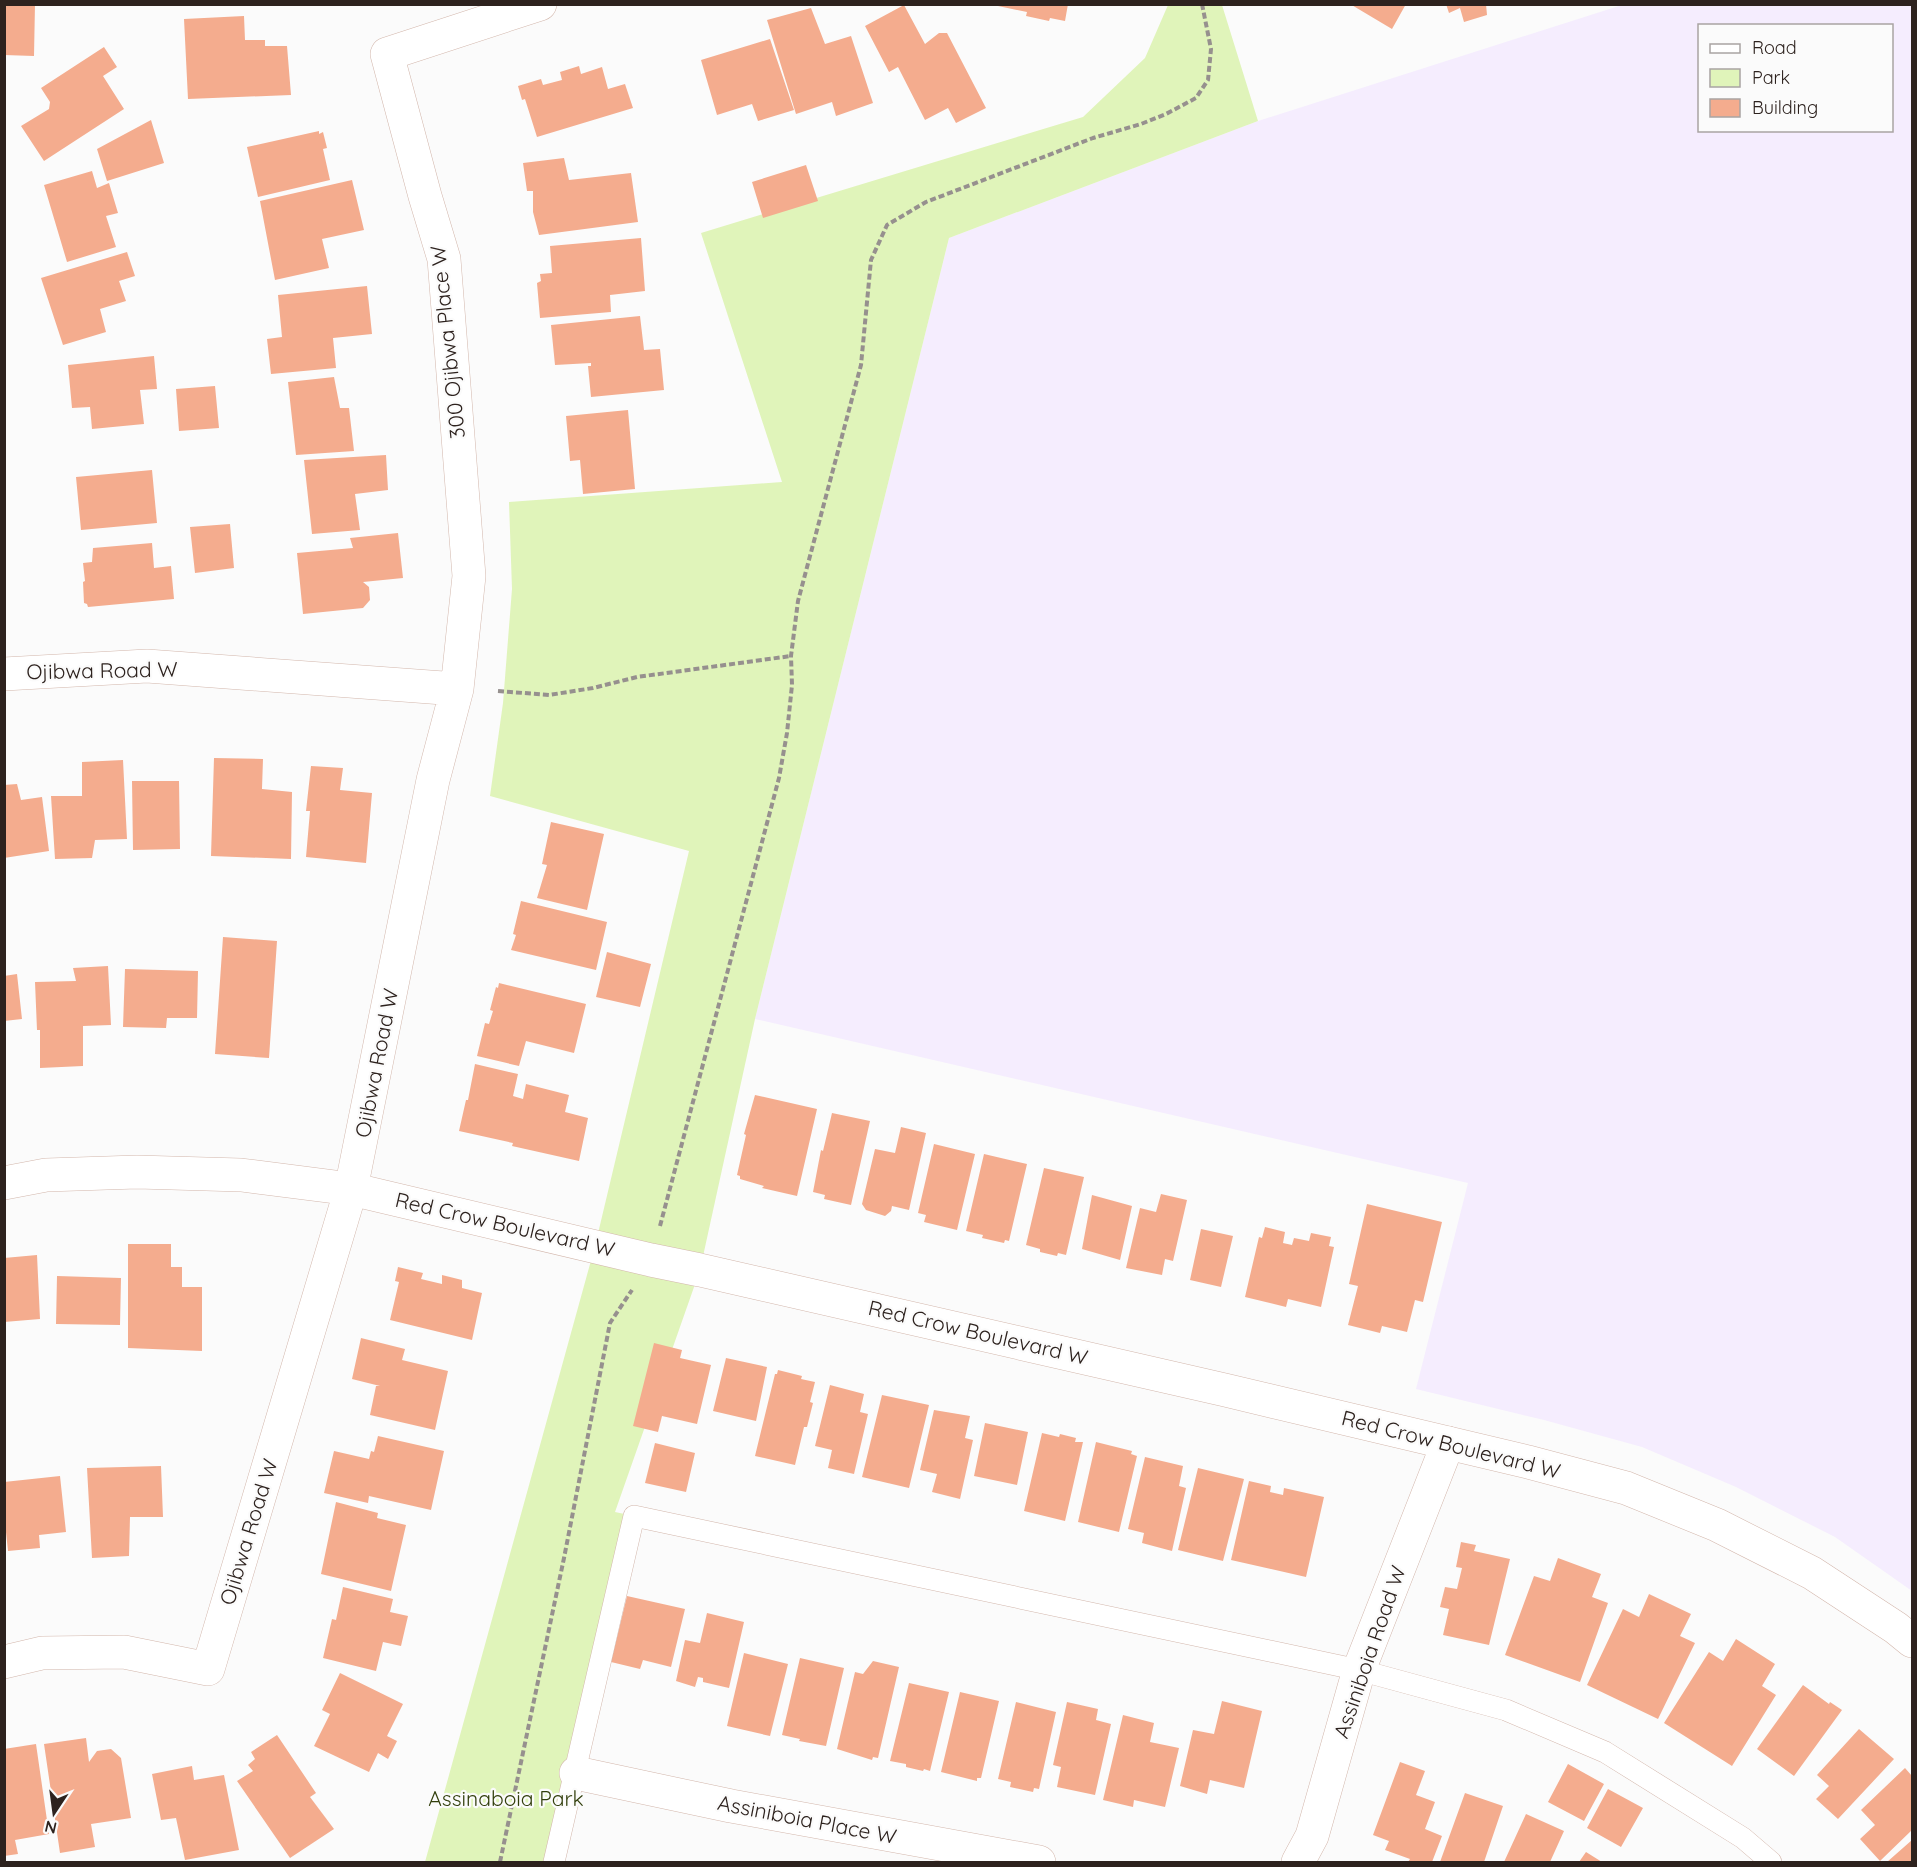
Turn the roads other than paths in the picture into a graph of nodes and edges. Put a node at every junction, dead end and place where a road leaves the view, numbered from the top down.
1 (540, 4) edge
2 (4, 674) edge
3 (457, 689) junction
4 (4, 1183) edge
5 (351, 1189) junction
6 (1448, 1443) junction
7 (1912, 1641) edge
8 (4, 1662) edge
9 (1359, 1670) junction
10 (576, 1773) junction
11 (554, 1863) edge
12 (1039, 1863) edge
13 (1298, 1863) edge
14 (1771, 1863) edge

1 - 3 street, 300 Ojibwa Place W
2 - 3 street, Ojibwa Road W
3 - 5 street, Ojibwa Road W
4 - 5 street, Red Crow Boulevard W
5 - 6 street, Red Crow Boulevard W
5 - 8 street, Ojibwa Road W
6 - 7 street, Red Crow Boulevard W
6 - 9 street, Assiniboia Road W
9 - 10 lane
9 - 13 street, Assiniboia Road W
9 - 14 lane
10 - 11 lane
10 - 12 street, Assiniboia Place W

